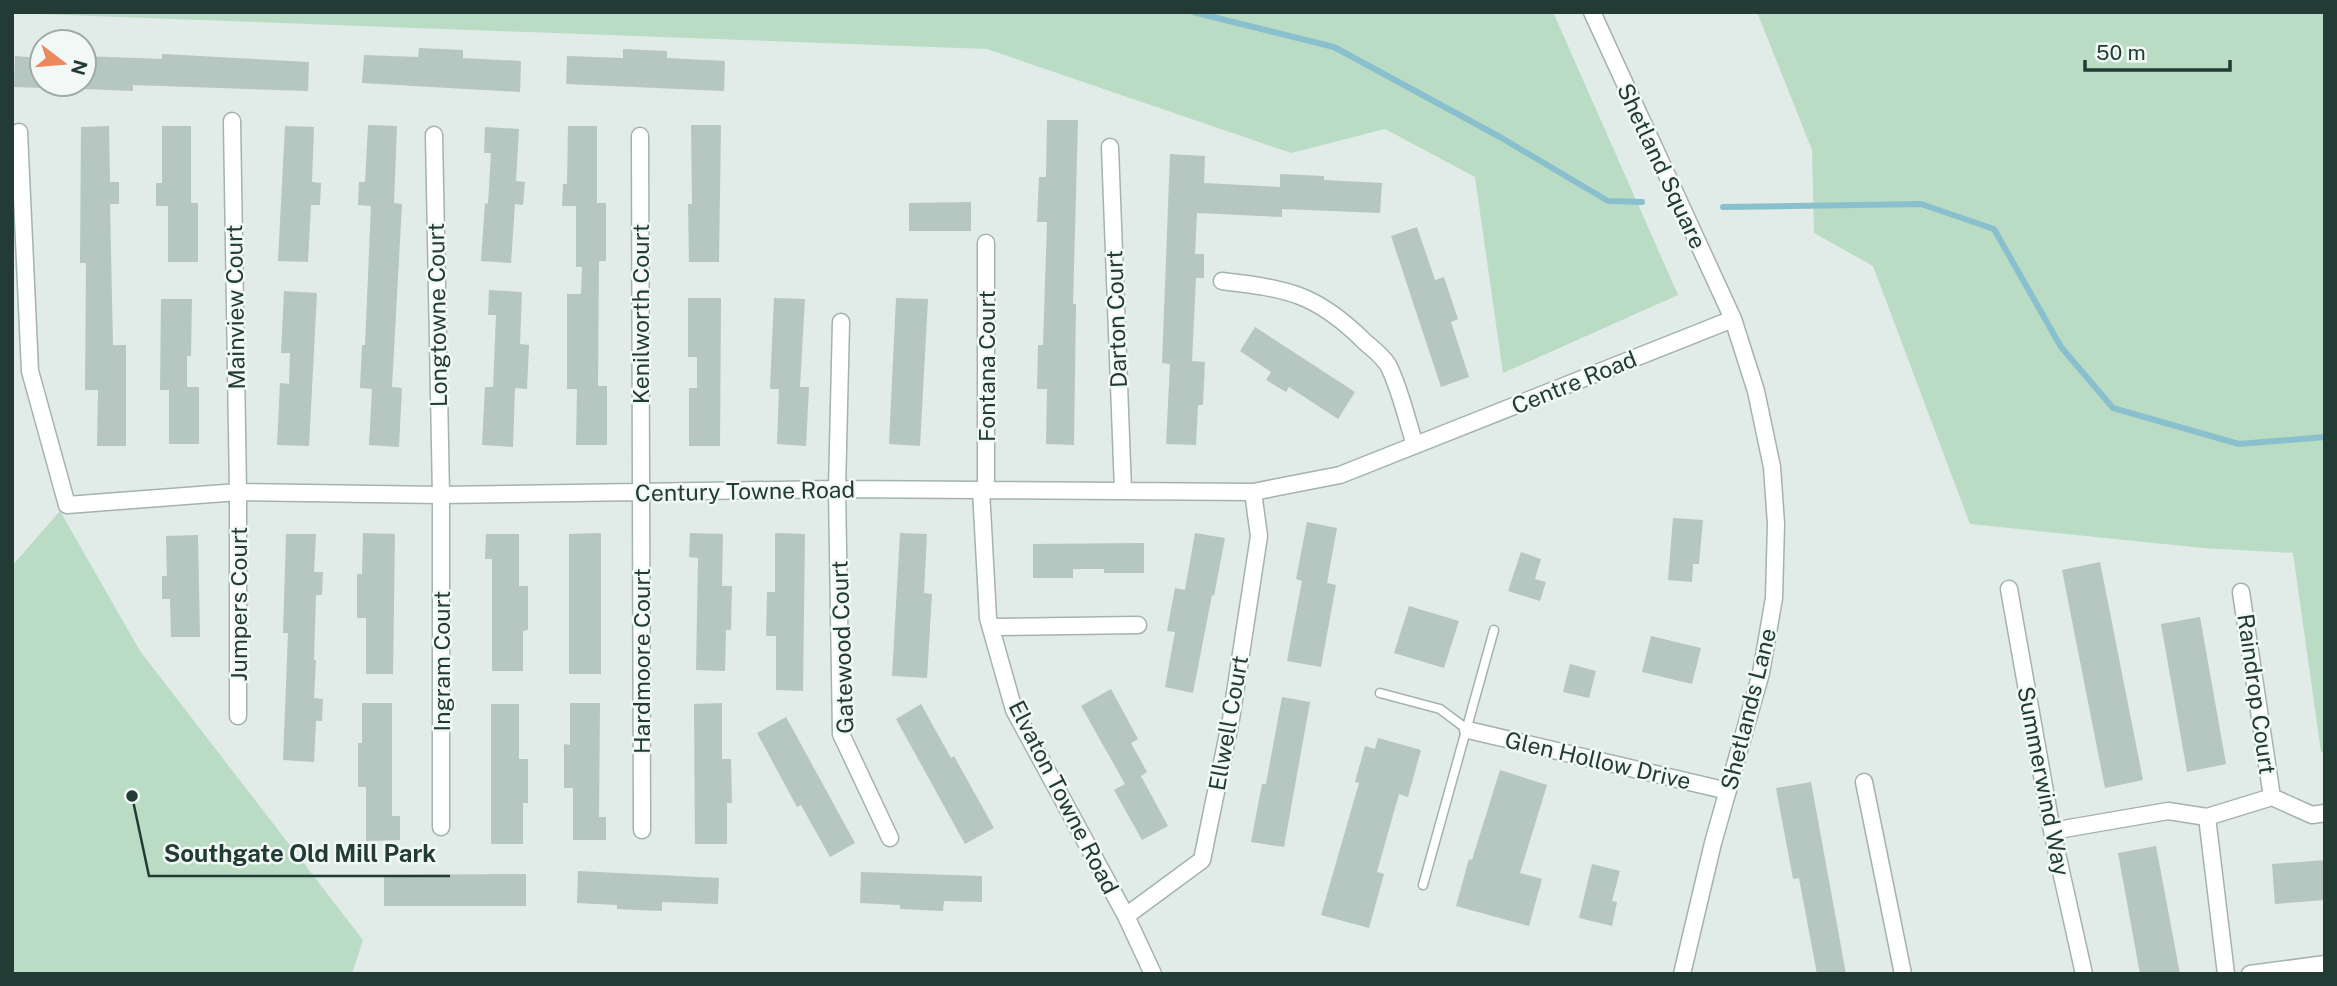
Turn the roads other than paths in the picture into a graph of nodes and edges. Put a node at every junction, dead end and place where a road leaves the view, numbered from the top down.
1 (1592, 12) edge
2 (232, 121) dead end
3 (19, 132) dead end
4 (434, 135) dead end
5 (640, 136) dead end
6 (1110, 147) dead end
7 (986, 243) dead end
8 (1222, 281) dead end
9 (1733, 319) junction
10 (841, 322) dead end
11 (1415, 445) junction
12 (836, 489) junction
13 (984, 490) junction
14 (1123, 491) junction
15 (238, 492) junction
16 (640, 492) junction
17 (1253, 492) junction
18 (441, 495) junction
19 (2009, 589) dead end
20 (2241, 592) dead end
21 (1138, 625) dead end
22 (991, 627) junction
23 (1493, 630) dead end
24 (1380, 693) dead end
25 (238, 716) dead end
26 (1468, 730) junction
27 (1864, 782) dead end
28 (1728, 791) junction
29 (2272, 797) junction
30 (2325, 813) edge
31 (2207, 817) junction
32 (441, 827) dead end
33 (642, 830) dead end
34 (2052, 831) junction
35 (890, 838) dead end
36 (1423, 885) dead end
37 (1126, 916) junction
38 (2325, 964) edge
39 (1153, 974) edge
40 (1682, 974) edge
41 (1903, 974) edge
42 (2084, 974) edge
43 (2227, 974) edge
44 (2250, 974) edge

1 - 9 street, Shetland Square
2 - 15 street, Mainview Court
3 - 15 street, Century Towne Road
4 - 18 street, Longtowne Court
5 - 16 street, Kenilworth Court
6 - 14 street, Darton Court
7 - 13 street, Fontana Court
8 - 11 street
9 - 11 street, Centre Road
9 - 28 street, Shetlands Lane
10 - 12 street, Gatewood Court
11 - 17 street, Century Towne Road
12 - 13 street, Century Towne Road
12 - 16 street, Century Towne Road
12 - 35 street, Gatewood Court
13 - 14 street, Century Towne Road
13 - 22 street, Elvaton Towne Road
14 - 17 street, Century Towne Road
15 - 18 street, Century Towne Road
15 - 25 street, Jumpers Court
16 - 18 street, Century Towne Road
16 - 33 street, Hardmoore Court
17 - 37 street, Ellwell Court
18 - 32 street, Ingram Court
19 - 34 street, Summerwind Way
20 - 29 street, Raindrop Court
21 - 22 street
22 - 37 street, Elvaton Towne Road
23 - 26 lane
24 - 26 lane
26 - 28 street, Glen Hollow Drive
26 - 36 lane
27 - 41 street
28 - 40 street, Shetlands Lane
29 - 30 street
29 - 31 street
31 - 34 street
31 - 43 street
34 - 42 street, Summerwind Way
37 - 39 street, Elvaton Towne Road
38 - 44 street

